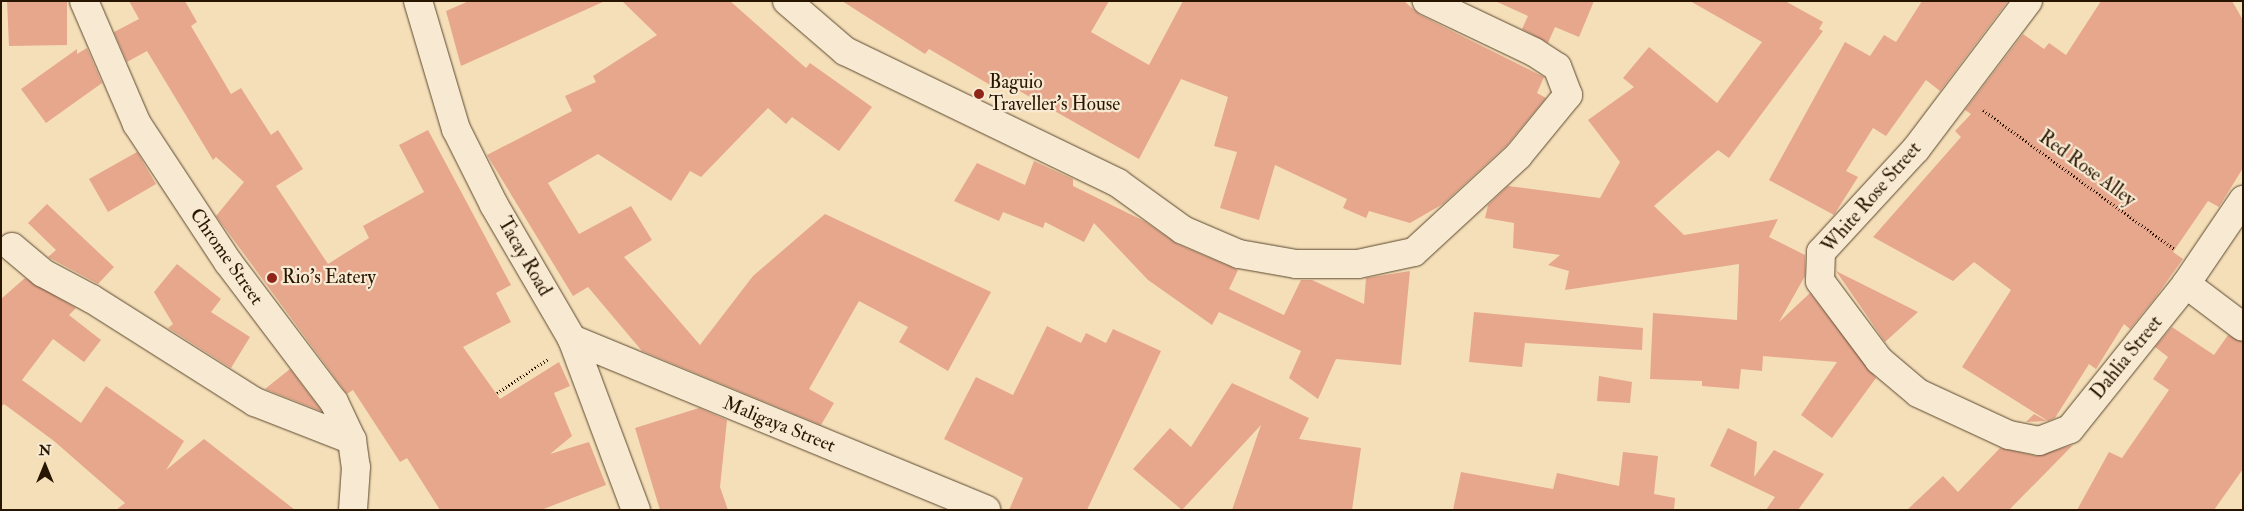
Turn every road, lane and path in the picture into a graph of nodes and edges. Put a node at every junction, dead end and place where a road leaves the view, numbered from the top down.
1 (84, 1) edge
2 (418, 1) edge
3 (787, 1) edge
4 (1427, 1) edge
5 (2028, 1) edge
6 (1960, 93) junction
7 (2243, 200) edge
8 (12, 246) dead end
9 (2192, 275) junction
10 (2243, 327) edge
11 (564, 346) junction
12 (497, 393) dead end
13 (1971, 420) joint
14 (352, 440) junction
15 (353, 510) edge
16 (636, 510) edge
17 (986, 510) edge

1 - 14 street, Chrome Street
2 - 11 street, Tacay Road
3 - 4 street
5 - 6 street, White Rose Street
6 - 9 path, Red Rose Alley
6 - 13 street, White Rose Street
7 - 9 street, Dahlia Street
8 - 14 street
9 - 10 street
9 - 13 street, Dahlia Street
11 - 12 path
11 - 16 street, Tacay Road
11 - 17 street, Maligaya Street
14 - 15 street, Chrome Street

